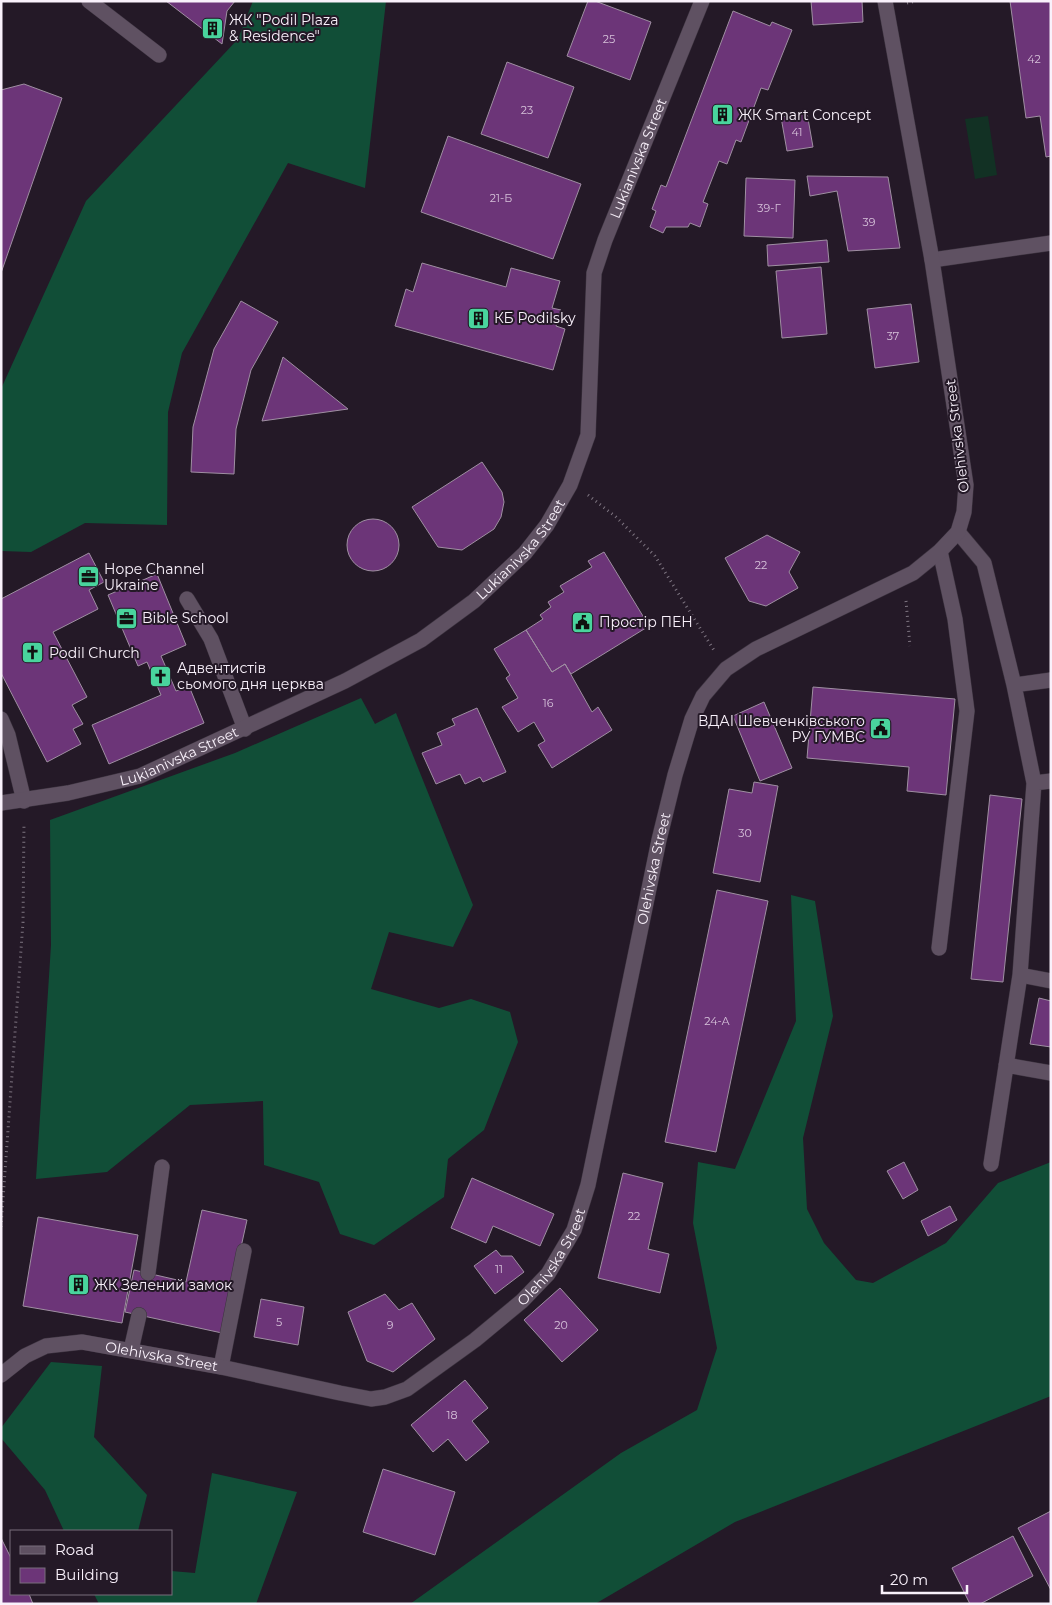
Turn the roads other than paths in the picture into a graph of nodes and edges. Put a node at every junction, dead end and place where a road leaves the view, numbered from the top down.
1 (89, 1) edge
2 (885, 1) edge
3 (699, 7) edge
4 (159, 55) dead end
5 (1051, 243) edge
6 (932, 260) junction
7 (958, 532) junction
8 (940, 551) junction
9 (187, 599) dead end
10 (1051, 680) edge
11 (1014, 685) junction
12 (1, 720) edge
13 (245, 729) junction
14 (1051, 781) edge
15 (1034, 783) junction
16 (24, 801) junction
17 (1, 804) edge
18 (939, 948) dead end
19 (1020, 975) junction
20 (1051, 980) edge
21 (1006, 1065) junction
22 (1051, 1073) edge
23 (992, 1164) dead end
24 (162, 1167) dead end
25 (244, 1252) dead end
26 (148, 1273) dead end
27 (139, 1315) dead end
28 (131, 1350) junction
29 (221, 1367) junction
30 (1, 1375) edge

1 - 4 street
2 - 6 street, Olehivska Street
3 - 13 street, Lukianivska Street
5 - 6 street
6 - 7 street, Olehivska Street
7 - 8 street, Olehivska Street
7 - 11 street
8 - 18 street
8 - 29 street, Olehivska Street
9 - 13 street
10 - 11 street
11 - 15 street
12 - 16 street
13 - 16 street, Lukianivska Street
14 - 15 street
15 - 19 street
16 - 17 street, Lukianivska Street
19 - 20 street
19 - 21 street
21 - 22 street
21 - 23 street
24 - 26 street
25 - 29 street
27 - 28 street
28 - 29 street, Olehivska Street
28 - 30 street, Olehivska Street

